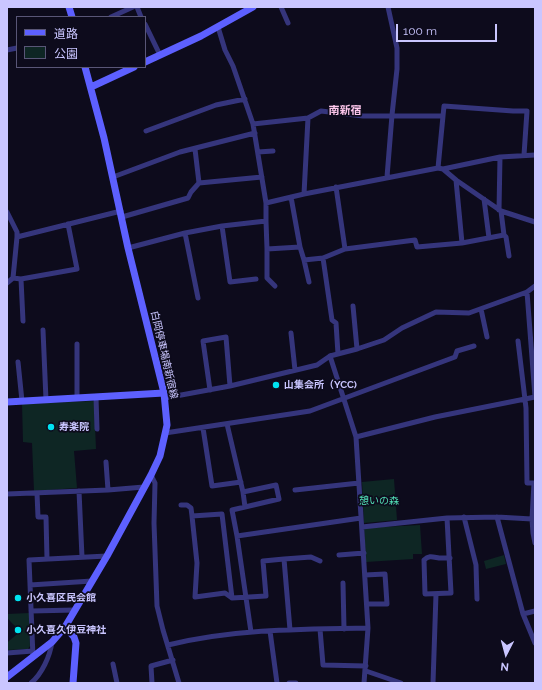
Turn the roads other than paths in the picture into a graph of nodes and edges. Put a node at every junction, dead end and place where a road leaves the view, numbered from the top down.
1 (133, 7) edge
2 (137, 7) edge
3 (253, 7) edge
4 (280, 7) edge
5 (388, 7) edge
6 (113, 16) edge
7 (142, 16) edge
8 (288, 23) dead end
9 (146, 26) edge
10 (218, 27) junction
11 (160, 55) junction
12 (146, 62) edge
13 (85, 68) edge
14 (132, 68) edge
15 (91, 87) junction
16 (246, 99) junction
17 (392, 115) junction
18 (443, 116) junction
19 (308, 118) junction
20 (253, 124) junction
21 (146, 131) dead end
22 (255, 133) junction
23 (195, 149) junction
24 (258, 152) junction
25 (273, 152) dead end
26 (524, 155) junction
27 (535, 155) edge
28 (500, 157) junction
29 (440, 168) junction
30 (113, 177) junction
31 (262, 177) junction
32 (387, 177) junction
33 (456, 180) junction
34 (199, 184) junction
35 (336, 187) junction
36 (304, 194) junction
37 (291, 197) junction
38 (484, 199) junction
39 (266, 203) junction
40 (500, 210) junction
41 (7, 212) edge
42 (121, 214) junction
43 (266, 221) junction
44 (535, 222) edge
45 (68, 224) junction
46 (222, 226) junction
47 (185, 233) junction
48 (504, 235) junction
49 (17, 236) junction
50 (489, 238) junction
51 (462, 243) junction
52 (300, 247) junction
53 (128, 248) junction
54 (267, 249) junction
55 (345, 249) junction
56 (509, 256) dead end
57 (323, 258) junction
58 (304, 260) junction
59 (13, 278) junction
60 (256, 279) dead end
61 (22, 280) junction
62 (309, 282) dead end
63 (7, 283) edge
64 (275, 286) dead end
65 (535, 286) edge
66 (527, 292) junction
67 (198, 298) dead end
68 (353, 306) dead end
69 (481, 309) junction
70 (23, 321) dead end
71 (43, 330) dead end
72 (291, 333) dead end
73 (487, 338) dead end
74 (518, 340) dead end
75 (77, 344) dead end
76 (474, 346) dead end
77 (357, 349) junction
78 (338, 354) junction
79 (330, 356) junction
80 (18, 362) dead end
81 (295, 370) junction
82 (230, 386) junction
83 (210, 390) junction
84 (165, 396) junction
85 (96, 397) junction
86 (535, 397) edge
87 (78, 398) junction
88 (343, 398) junction
89 (46, 400) junction
90 (524, 400) junction
91 (22, 401) junction
92 (7, 402) edge
93 (228, 424) junction
94 (203, 428) junction
95 (97, 429) dead end
96 (165, 433) junction
97 (356, 437) junction
98 (106, 462) dead end
99 (151, 475) junction
100 (240, 482) junction
101 (359, 483) junction
102 (144, 487) junction
103 (108, 490) junction
104 (295, 490) dead end
105 (78, 491) junction
106 (243, 492) junction
107 (37, 493) junction
108 (7, 494) edge
109 (181, 505) dead end
110 (245, 507) junction
111 (192, 516) junction
112 (464, 517) junction
113 (497, 517) junction
114 (361, 518) junction
115 (447, 518) junction
116 (532, 519) junction
117 (362, 527) junction
118 (534, 533) edge
119 (237, 536) junction
120 (535, 543) edge
121 (364, 553) junction
122 (339, 555) dead end
123 (107, 556) junction
124 (82, 557) junction
125 (47, 558) junction
126 (450, 558) junction
127 (284, 559) junction
128 (320, 561) dead end
129 (365, 575) junction
130 (92, 581) junction
131 (343, 583) dead end
132 (30, 585) junction
133 (436, 594) junction
134 (232, 598) junction
135 (246, 598) junction
136 (477, 599) dead end
137 (366, 604) junction
138 (75, 610) junction
139 (31, 611) junction
140 (535, 611) edge
141 (524, 614) junction
142 (65, 627) junction
143 (368, 628) junction
144 (320, 629) junction
145 (344, 629) junction
146 (290, 630) junction
147 (270, 631) junction
148 (251, 632) junction
149 (52, 642) junction
150 (535, 642) edge
151 (168, 645) junction
152 (7, 653) edge
153 (33, 654) junction
154 (173, 660) junction
155 (113, 664) dead end
156 (366, 669) junction
157 (7, 676) edge
158 (34, 682) edge
159 (73, 683) edge
160 (117, 683) edge
161 (152, 683) edge
162 (180, 683) edge
163 (277, 683) edge
164 (289, 683) edge
165 (296, 683) edge
166 (364, 683) edge
167 (401, 683) edge
168 (433, 683) edge

1 - 6 street
2 - 7 street
3 - 10 main road
4 - 8 street
5 - 17 street
9 - 11 street
10 - 11 main road
10 - 16 street
11 - 12 main road
13 - 15 main road, 白岡停車場南新宿線
14 - 15 main road
15 - 30 main road, 白岡停車場南新宿線
16 - 20 street
16 - 21 street
17 - 18 street
17 - 19 street
17 - 32 street
18 - 26 street
18 - 29 street
19 - 20 street
19 - 36 street
20 - 22 street
22 - 23 street
22 - 24 street
23 - 30 street
23 - 34 street
24 - 25 street
24 - 31 street
26 - 27 street
26 - 28 street
28 - 29 street
28 - 40 street
29 - 32 street
29 - 33 street
30 - 42 main road, 白岡停車場南新宿線
31 - 34 street
31 - 39 street
32 - 35 street
33 - 38 street
33 - 51 street
34 - 42 street
35 - 36 street
35 - 55 street
36 - 37 street
37 - 39 street
37 - 52 street
38 - 40 street
38 - 50 street
39 - 43 street
40 - 44 street
40 - 48 street
41 - 49 street
42 - 45 street
42 - 53 main road, 白岡停車場南新宿線
43 - 46 street
43 - 54 street
45 - 49 street
45 - 61 street
46 - 47 street
46 - 60 street
47 - 53 street
47 - 67 street
48 - 50 street
48 - 56 street
49 - 59 street
50 - 51 street
51 - 55 street
52 - 54 street
52 - 58 street
53 - 84 main road, 白岡停車場南新宿線
54 - 64 street
55 - 57 street
57 - 58 street
57 - 78 street
58 - 62 street
59 - 61 street
59 - 63 street
61 - 70 street
65 - 66 street
66 - 69 street
66 - 86 street
68 - 77 street
69 - 73 street
69 - 77 street
71 - 89 street
72 - 81 street
74 - 90 street
75 - 87 street
76 - 88 street
77 - 78 street
78 - 79 street
79 - 81 street
79 - 88 street
80 - 91 street
81 - 82 street
82 - 83 street
82 - 83 street
83 - 84 street
84 - 85 main road
84 - 96 main road, 白岡停車場南新宿線
85 - 87 main road
85 - 95 street
86 - 90 street
87 - 89 main road
88 - 93 street
88 - 97 street
89 - 91 main road
90 - 97 street
90 - 116 street
91 - 92 main road
93 - 94 street
93 - 100 street
94 - 96 street
94 - 100 street
96 - 99 main road, 白岡停車場南新宿線
97 - 101 street
98 - 103 street
99 - 102 main road, 白岡停車場南新宿線
99 - 151 street
100 - 106 street
101 - 104 street
101 - 114 street
102 - 103 street
102 - 123 main road, 白岡停車場南新宿線
103 - 105 street
105 - 107 street
105 - 124 street
106 - 110 street
106 - 110 street
107 - 108 street
107 - 125 street
109 - 111 street
110 - 119 street
111 - 134 street
111 - 134 street
112 - 113 street
112 - 115 street
112 - 136 street
113 - 116 street
113 - 141 street
114 - 117 street
114 - 119 street
115 - 117 street
115 - 126 street
116 - 118 street
117 - 121 street
118 - 120 street
119 - 135 street
121 - 122 street
121 - 129 street
123 - 124 street
123 - 130 main road, 白岡停車場南新宿線
124 - 125 street
125 - 132 street
126 - 133 street
126 - 133 street
127 - 128 street
127 - 135 street
127 - 146 street
129 - 137 street
129 - 137 street
130 - 132 street
130 - 138 main road, 白岡停車場南新宿線
131 - 145 street
132 - 139 street
133 - 168 street
134 - 135 street
135 - 148 street
137 - 143 street
138 - 139 street
138 - 142 main road, 白岡停車場南新宿線
139 - 153 street
140 - 141 street
141 - 150 street
142 - 149 main road, 白岡停車場南新宿線
142 - 159 main road
143 - 145 street
143 - 156 street
144 - 145 street
144 - 146 street
144 - 156 street
146 - 147 street
147 - 148 street
147 - 163 street
148 - 151 street
149 - 153 main road, 白岡停車場南新宿線
149 - 158 street
151 - 154 street
152 - 153 street
153 - 157 main road, 白岡停車場南新宿線
154 - 161 street
154 - 162 street
155 - 160 street
156 - 166 street
156 - 167 street
164 - 165 street

